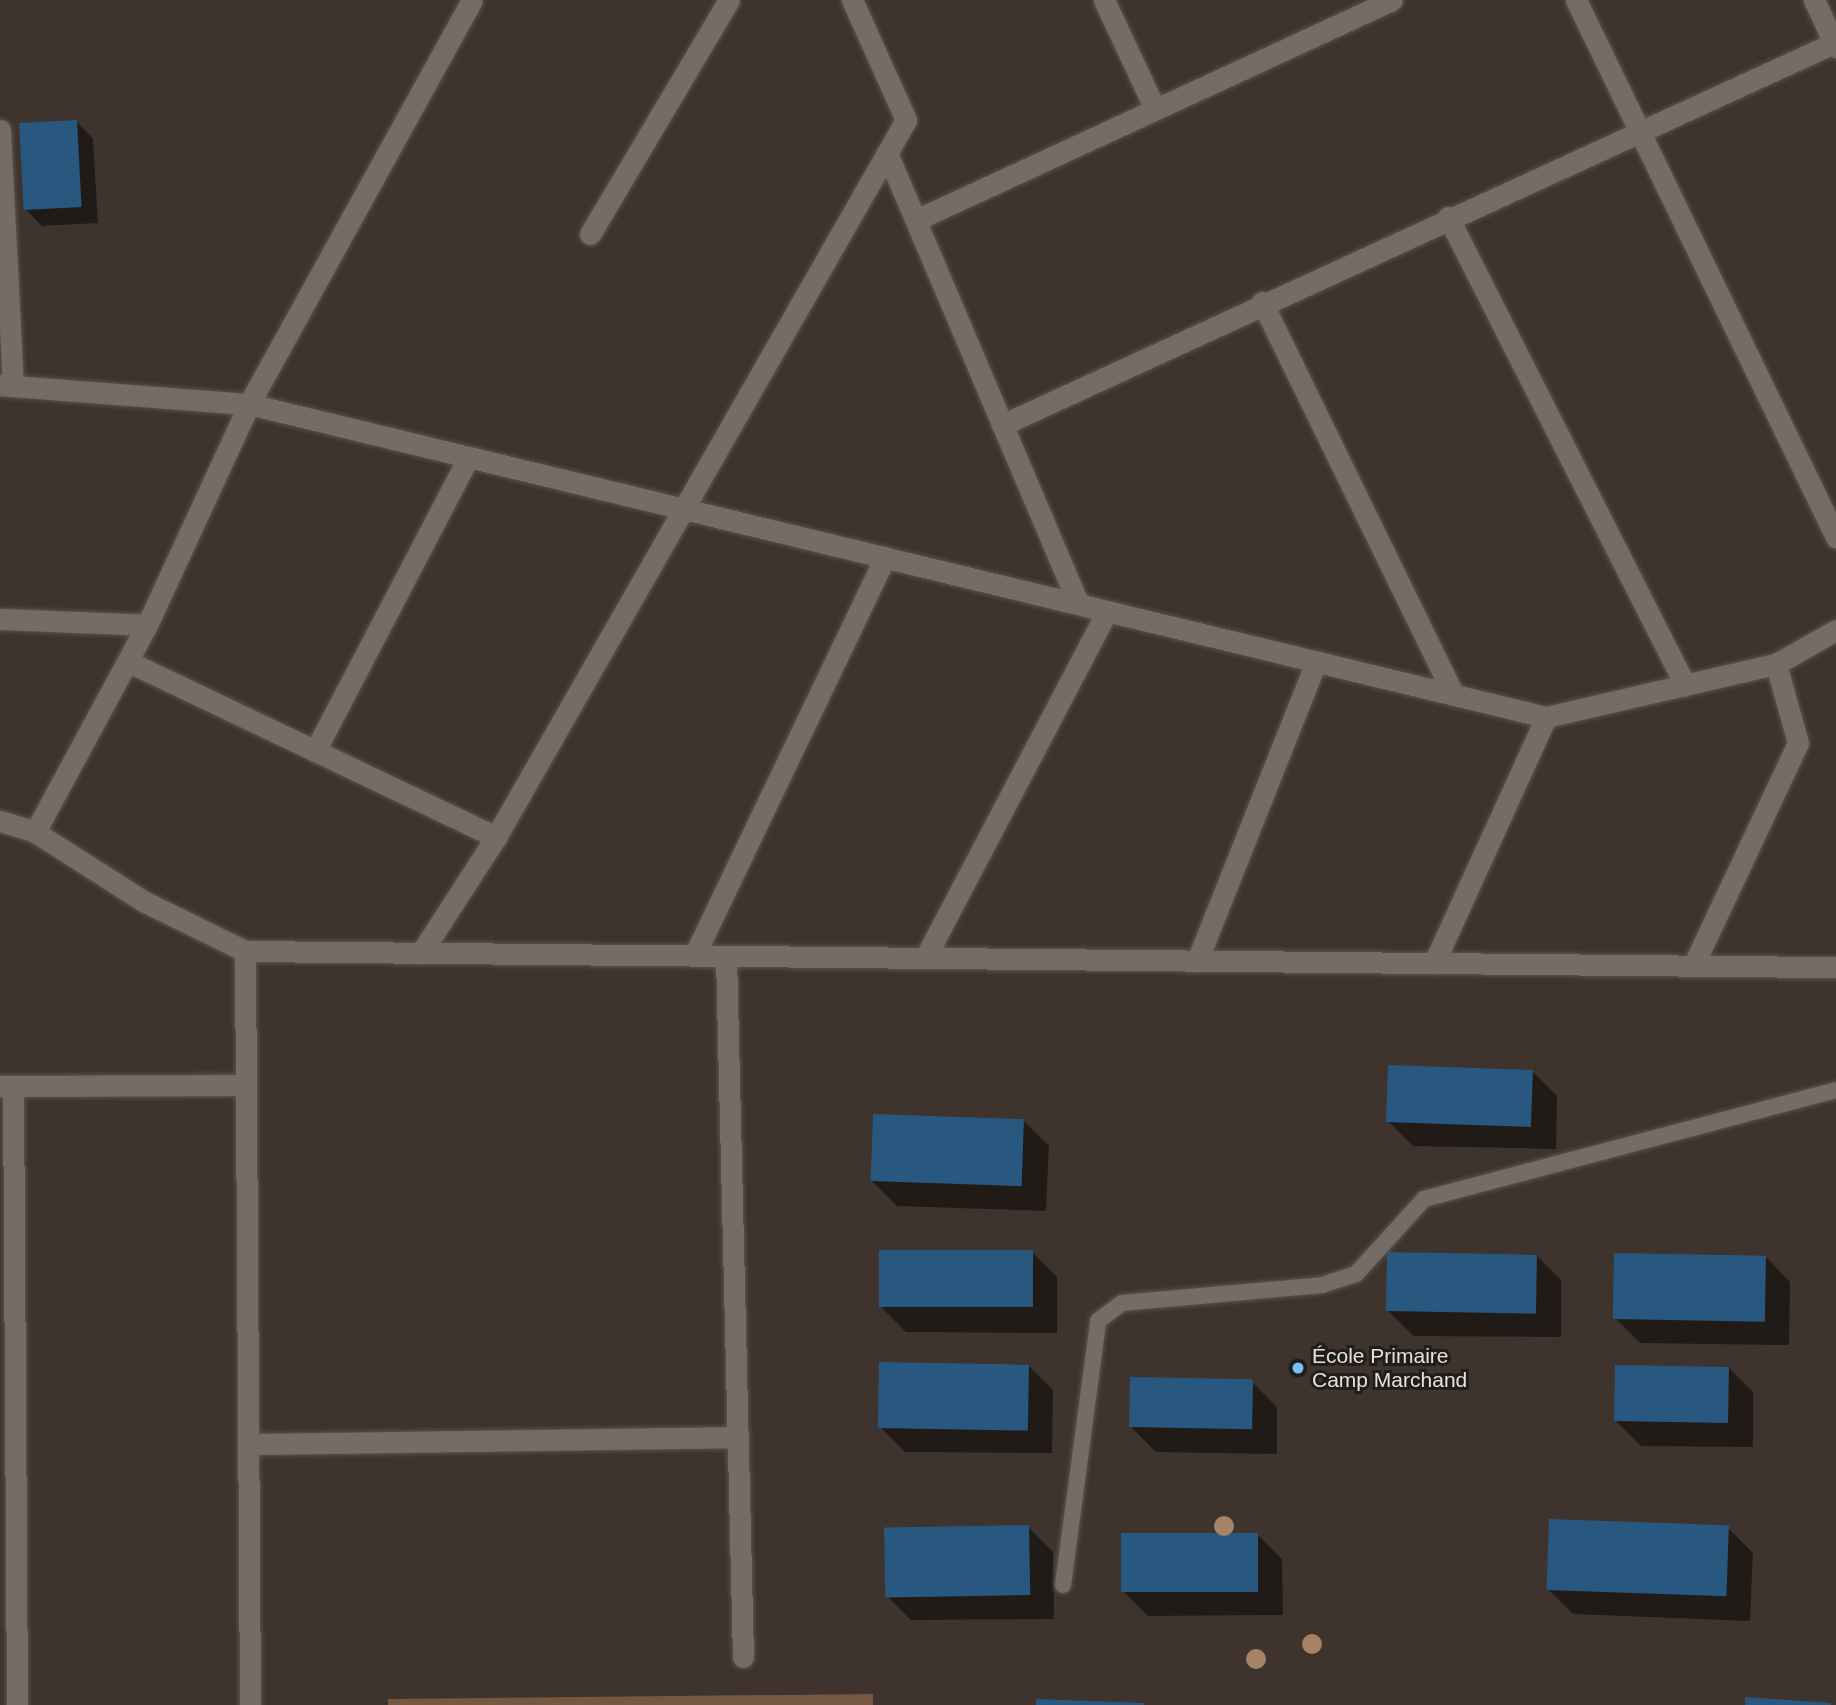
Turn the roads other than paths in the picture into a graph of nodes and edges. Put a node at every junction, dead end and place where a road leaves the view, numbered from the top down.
1 (472, 0) edge
2 (729, 0) edge
3 (852, 0) edge
4 (1104, 0) edge
5 (1392, 0) edge
6 (1576, 0) edge
7 (1814, 0) edge
8 (1350, 9) edge
9 (1835, 44) edge
10 (1156, 109) junction
11 (0, 130) edge
12 (1638, 132) junction
13 (887, 153) junction
14 (1448, 217) junction
15 (916, 220) junction
16 (590, 234) dead end
17 (1262, 302) junction
18 (7, 385) edge
19 (248, 404) junction
20 (1002, 425) junction
21 (469, 457) junction
22 (681, 509) junction
23 (1836, 537) edge
24 (885, 557) junction
25 (1078, 604) junction
26 (1107, 611) junction
27 (0, 619) edge
28 (147, 625) junction
29 (1836, 630) edge
30 (129, 662) junction
31 (1316, 662) junction
32 (1776, 664) junction
33 (1685, 685) junction
34 (1454, 695) junction
35 (1546, 718) junction
36 (315, 751) junction
37 (0, 821) edge
38 (35, 832) junction
39 (496, 837) junction
40 (245, 951) junction
41 (421, 953) junction
42 (694, 956) junction
43 (726, 956) junction
44 (925, 958) junction
45 (1197, 961) junction
46 (1434, 963) junction
47 (1693, 966) junction
48 (1836, 967) edge
49 (246, 1085) junction
50 (6, 1086) edge
51 (1836, 1090) edge
52 (7, 1367) edge
53 (737, 1437) junction
54 (248, 1444) junction
55 (1063, 1585) dead end
56 (8, 1605) edge
57 (743, 1657) dead end
58 (17, 1705) edge
59 (250, 1705) edge

1 - 19 street
2 - 16 street
3 - 13 street
4 - 10 street
5 - 8 street
6 - 12 street
7 - 9 street
8 - 10 street
9 - 12 street
10 - 15 street
11 - 18 street
12 - 14 street
12 - 23 street
13 - 15 street
13 - 22 street
14 - 17 street
14 - 33 street
15 - 20 street
17 - 20 street
17 - 34 street
18 - 19 street
19 - 21 street
19 - 28 street
20 - 25 street
21 - 22 street
21 - 36 street
22 - 24 street
22 - 39 street
24 - 25 street
24 - 42 street
25 - 26 street
26 - 31 street
26 - 44 street
27 - 28 street
28 - 30 street
29 - 32 street
30 - 36 street
30 - 38 street
31 - 34 street
31 - 45 street
32 - 33 street
32 - 47 street
33 - 35 street
34 - 35 street
35 - 46 street
36 - 39 street
37 - 38 street
38 - 40 street
39 - 41 street
40 - 41 street
40 - 49 street
41 - 42 street
42 - 43 street
43 - 44 street
43 - 53 street
44 - 45 street
45 - 46 street
46 - 47 street
47 - 48 street
49 - 50 street
49 - 54 street
50 - 52 street
51 - 55 lane
52 - 56 street
53 - 54 street
53 - 57 street
54 - 59 street
56 - 58 street

